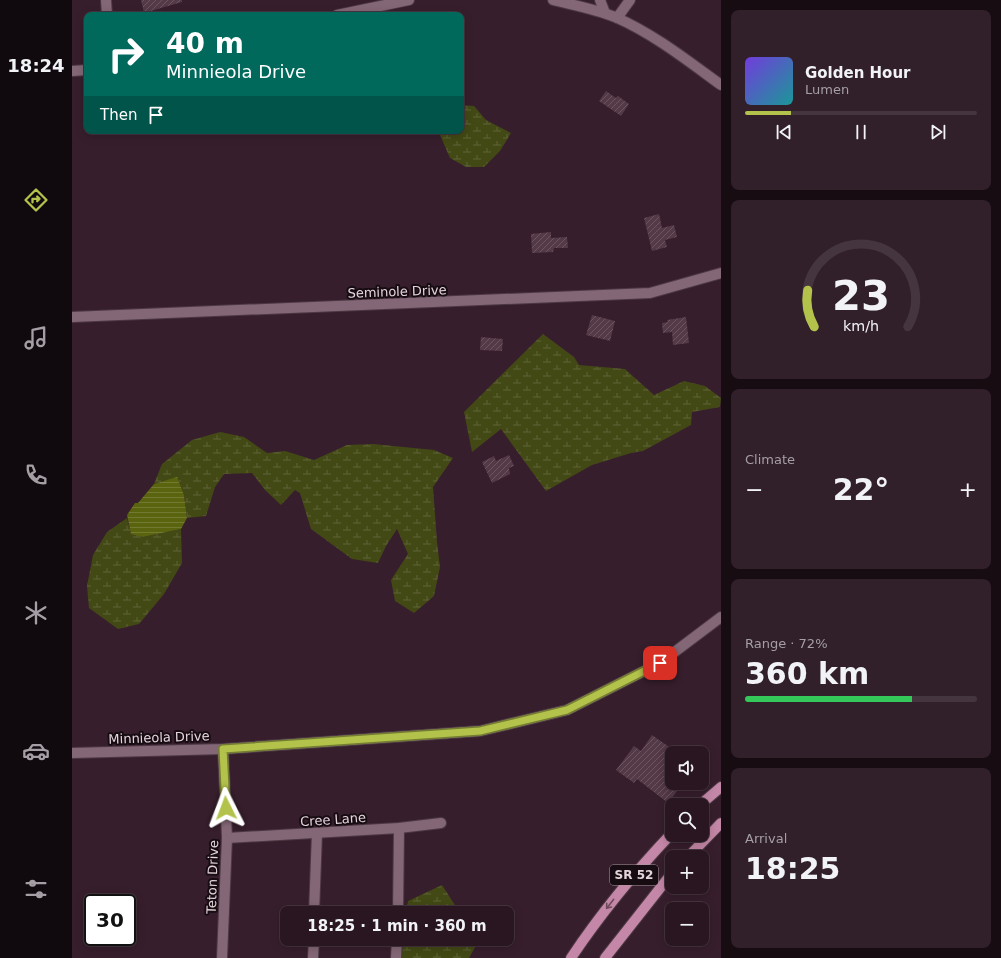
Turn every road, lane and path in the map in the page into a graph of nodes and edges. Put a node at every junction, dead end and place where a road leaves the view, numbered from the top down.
1 (106, 0) edge
2 (409, 0) edge
3 (553, 0) edge
4 (600, 0) edge
5 (630, 0) edge
6 (107, 12) edge
7 (351, 12) edge
8 (605, 13) junction
9 (616, 18) junction
10 (84, 70) edge
11 (72, 71) edge
12 (721, 85) edge
13 (721, 273) edge
14 (72, 318) edge
15 (721, 617) edge
16 (223, 749) junction
17 (72, 753) edge
18 (721, 787) edge
19 (708, 798) edge
20 (441, 823) dead end
21 (721, 824) edge
22 (398, 828) junction
23 (317, 833) junction
24 (227, 838) junction
25 (665, 840) edge
26 (695, 850) edge
27 (665, 882) edge
28 (314, 906) edge
29 (398, 906) edge
30 (314, 946) edge
31 (397, 946) edge
32 (223, 958) edge
33 (313, 958) edge
34 (396, 958) edge
35 (571, 958) edge
36 (605, 958) edge

1 - 6 street
2 - 7 street
3 - 8 street
4 - 8 street
5 - 9 street
8 - 9 street
9 - 12 street
10 - 11 street
13 - 14 street, Seminole Drive
15 - 16 street, Minnieola Drive
16 - 17 street, Minnieola Drive
16 - 24 street, Teton Drive
18 - 19 main road
20 - 22 street, Cree Lane
21 - 26 main road
22 - 23 street, Cree Lane
22 - 29 street
23 - 24 street, Cree Lane
23 - 28 street
24 - 32 street, Teton Drive
25 -> 35 main road, SR 52
27 - 36 main road, SR 52
30 - 33 street
31 - 34 street

